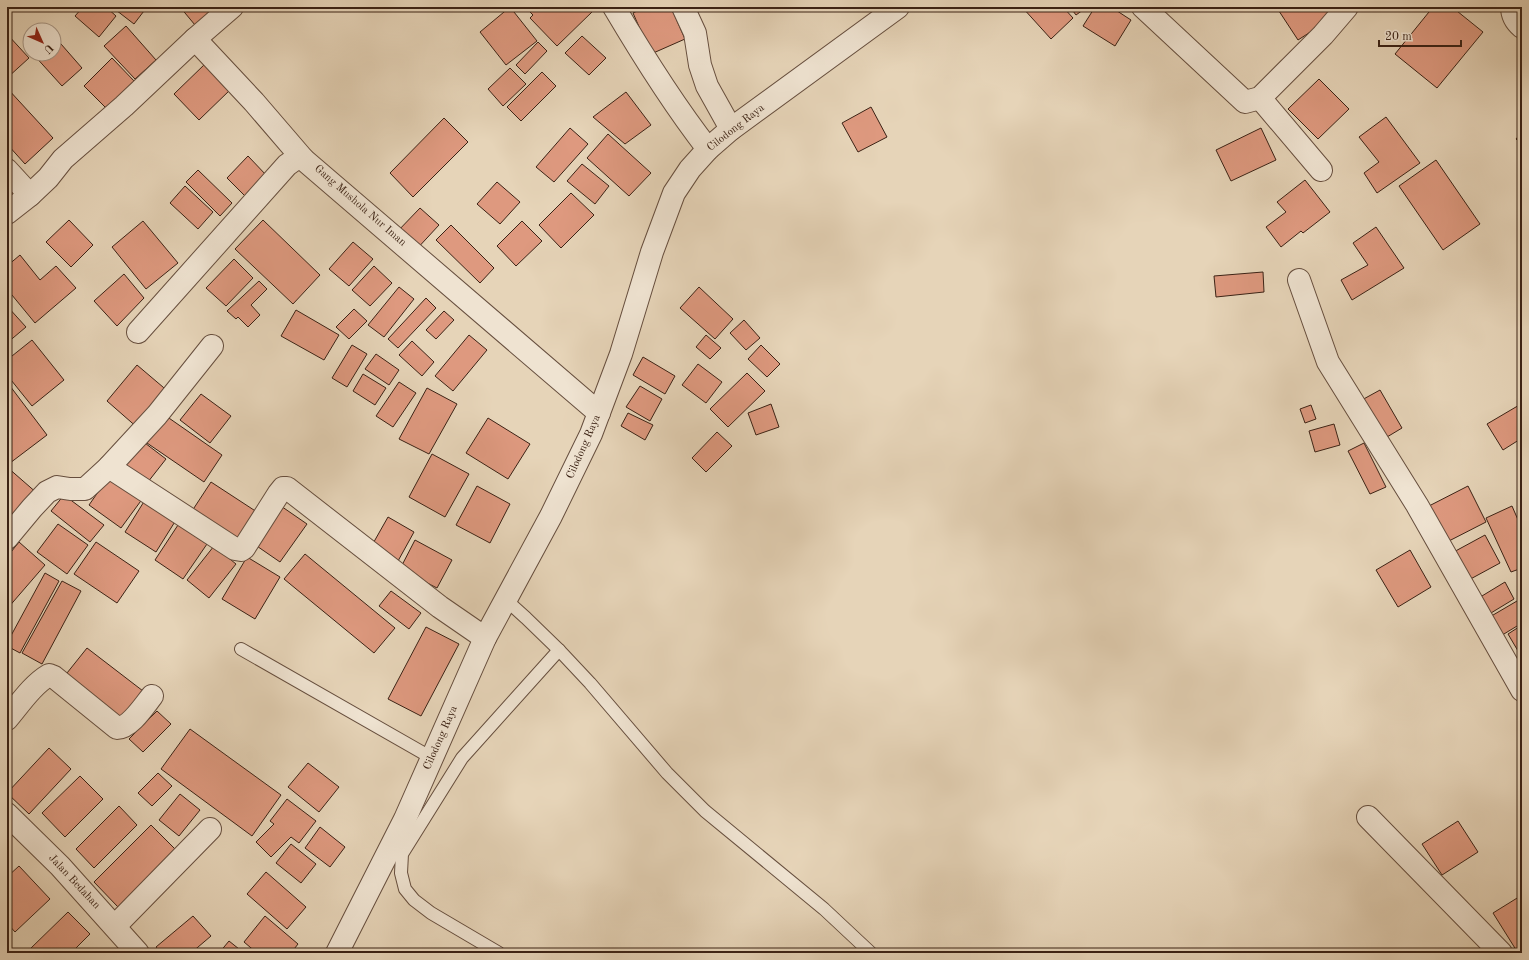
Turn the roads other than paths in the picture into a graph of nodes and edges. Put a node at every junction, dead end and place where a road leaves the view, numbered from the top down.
1 (232, 7) edge
2 (614, 7) edge
3 (683, 7) edge
4 (898, 7) edge
5 (1143, 7) edge
6 (1347, 7) edge
7 (1512, 7) edge
8 (1522, 27) edge
9 (195, 39) junction
10 (1260, 98) junction
11 (738, 124) junction
12 (708, 148) junction
13 (303, 159) junction
14 (7, 170) edge
15 (1321, 170) dead end
16 (30, 195) junction
17 (7, 214) edge
18 (1299, 280) dead end
19 (138, 332) dead end
20 (212, 346) dead end
21 (599, 413) junction
22 (109, 467) junction
23 (7, 538) edge
24 (506, 600) junction
25 (485, 638) junction
26 (241, 649) dead end
27 (559, 650) junction
28 (1522, 690) edge
29 (152, 696) dead end
30 (7, 719) edge
31 (432, 758) junction
32 (7, 814) edge
33 (1368, 817) dead end
34 (210, 829) dead end
35 (115, 926) junction
36 (138, 953) edge
37 (337, 953) edge
38 (499, 953) edge
39 (871, 953) edge
40 (1500, 953) edge

1 - 9 street
2 - 12 street
3 - 11 street
4 - 11 street, Cilodong Raya
5 - 10 street
6 - 10 street
7 - 8 street
9 - 13 street
9 - 16 street
10 - 15 street
11 - 12 street, Cilodong Raya
12 - 21 street, Cilodong Raya
13 - 19 street, Gang Mushola Nur Iman
13 - 21 street, Gang Mushola Nur Iman
14 - 16 street
16 - 17 street
18 - 28 street
20 - 22 street
21 - 24 street, Cilodong Raya
22 - 23 street
22 - 25 street
24 - 25 street, Cilodong Raya
24 - 27 lane
25 - 31 street, Cilodong Raya
26 - 31 lane
27 - 38 lane
27 - 39 lane
29 - 30 street
31 - 37 street, Cilodong Raya
32 - 35 street, Jalan Bedahan
33 - 40 street
34 - 35 street
35 - 36 street, Jalan Bedahan

